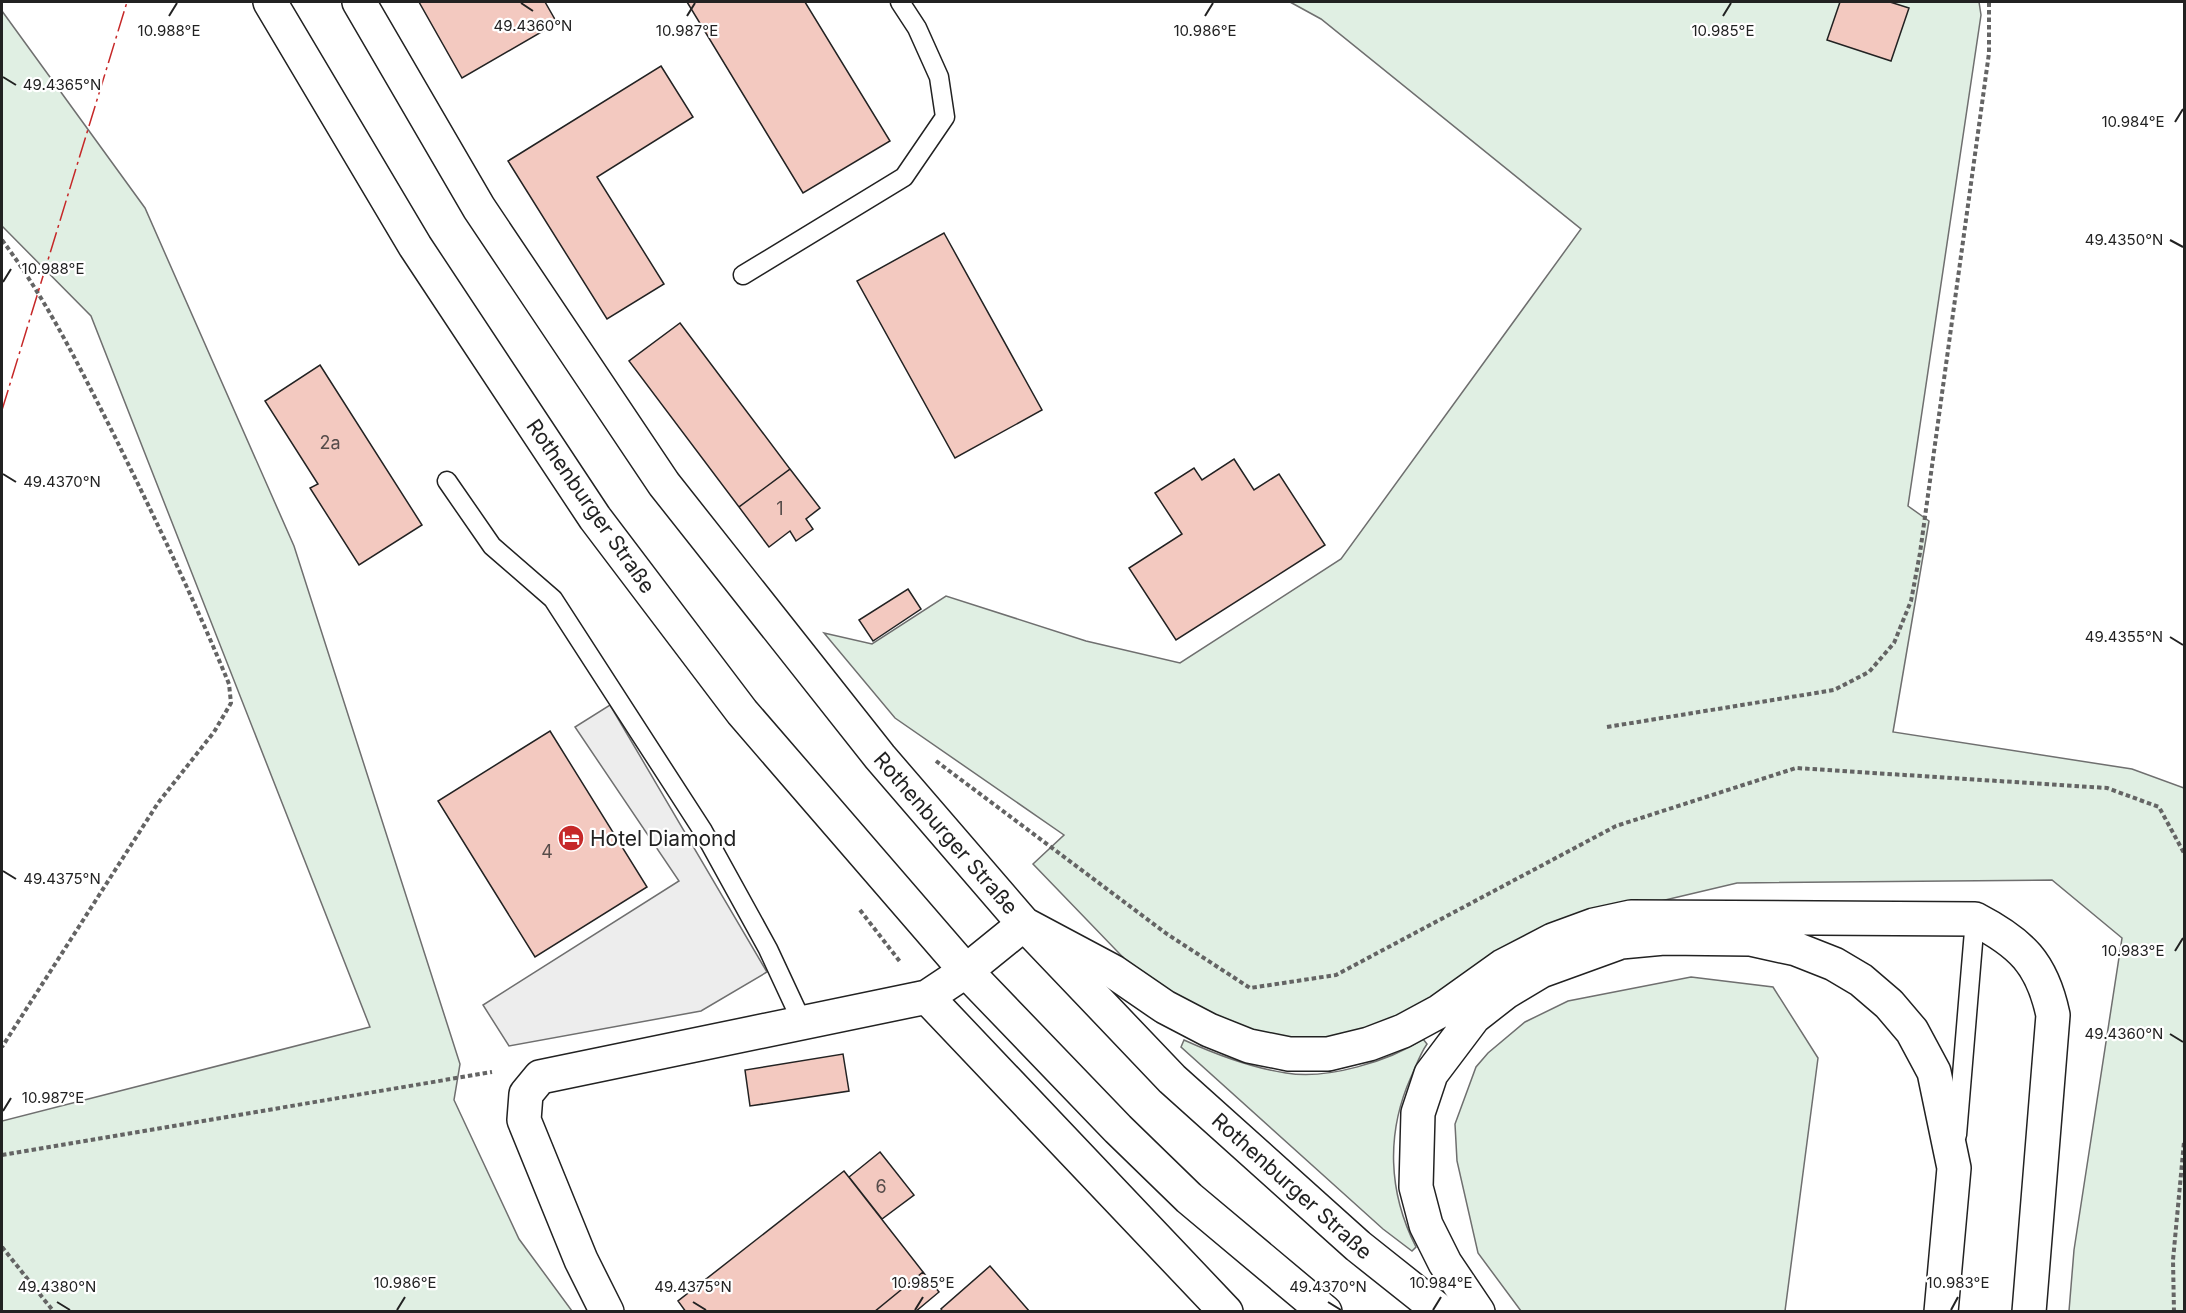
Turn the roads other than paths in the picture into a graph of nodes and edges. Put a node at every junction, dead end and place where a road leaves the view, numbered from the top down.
1 (270, 2) edge
2 (359, 2) edge
3 (900, 2) edge
4 (743, 275) dead end
5 (447, 481) dead end
6 (1975, 919) junction
7 (1024, 924) junction
8 (966, 971) junction
9 (927, 997) junction
10 (802, 1022) junction
11 (1954, 1168) junction
12 (607, 1311) edge
13 (1226, 1311) edge
14 (1325, 1311) edge
15 (1442, 1311) edge
16 (1478, 1311) edge
17 (1941, 1311) edge
18 (2029, 1311) edge

1 - 8 main road, Rothenburger Straße
2 - 7 main road, Rothenburger Straße
3 - 4 lane
5 - 10 lane
6 - 7 main road
6 - 11 lane
6 - 18 main road
7 - 8 main road, Rothenburger Straße
7 - 15 main road, Rothenburger Straße
8 - 9 main road, Rothenburger Straße
8 - 14 main road, Rothenburger Straße
9 - 10 main road, Rothenburger Straße
9 - 13 main road
10 - 12 main road, Rothenburger Straße
11 - 16 main road
11 - 17 main road

